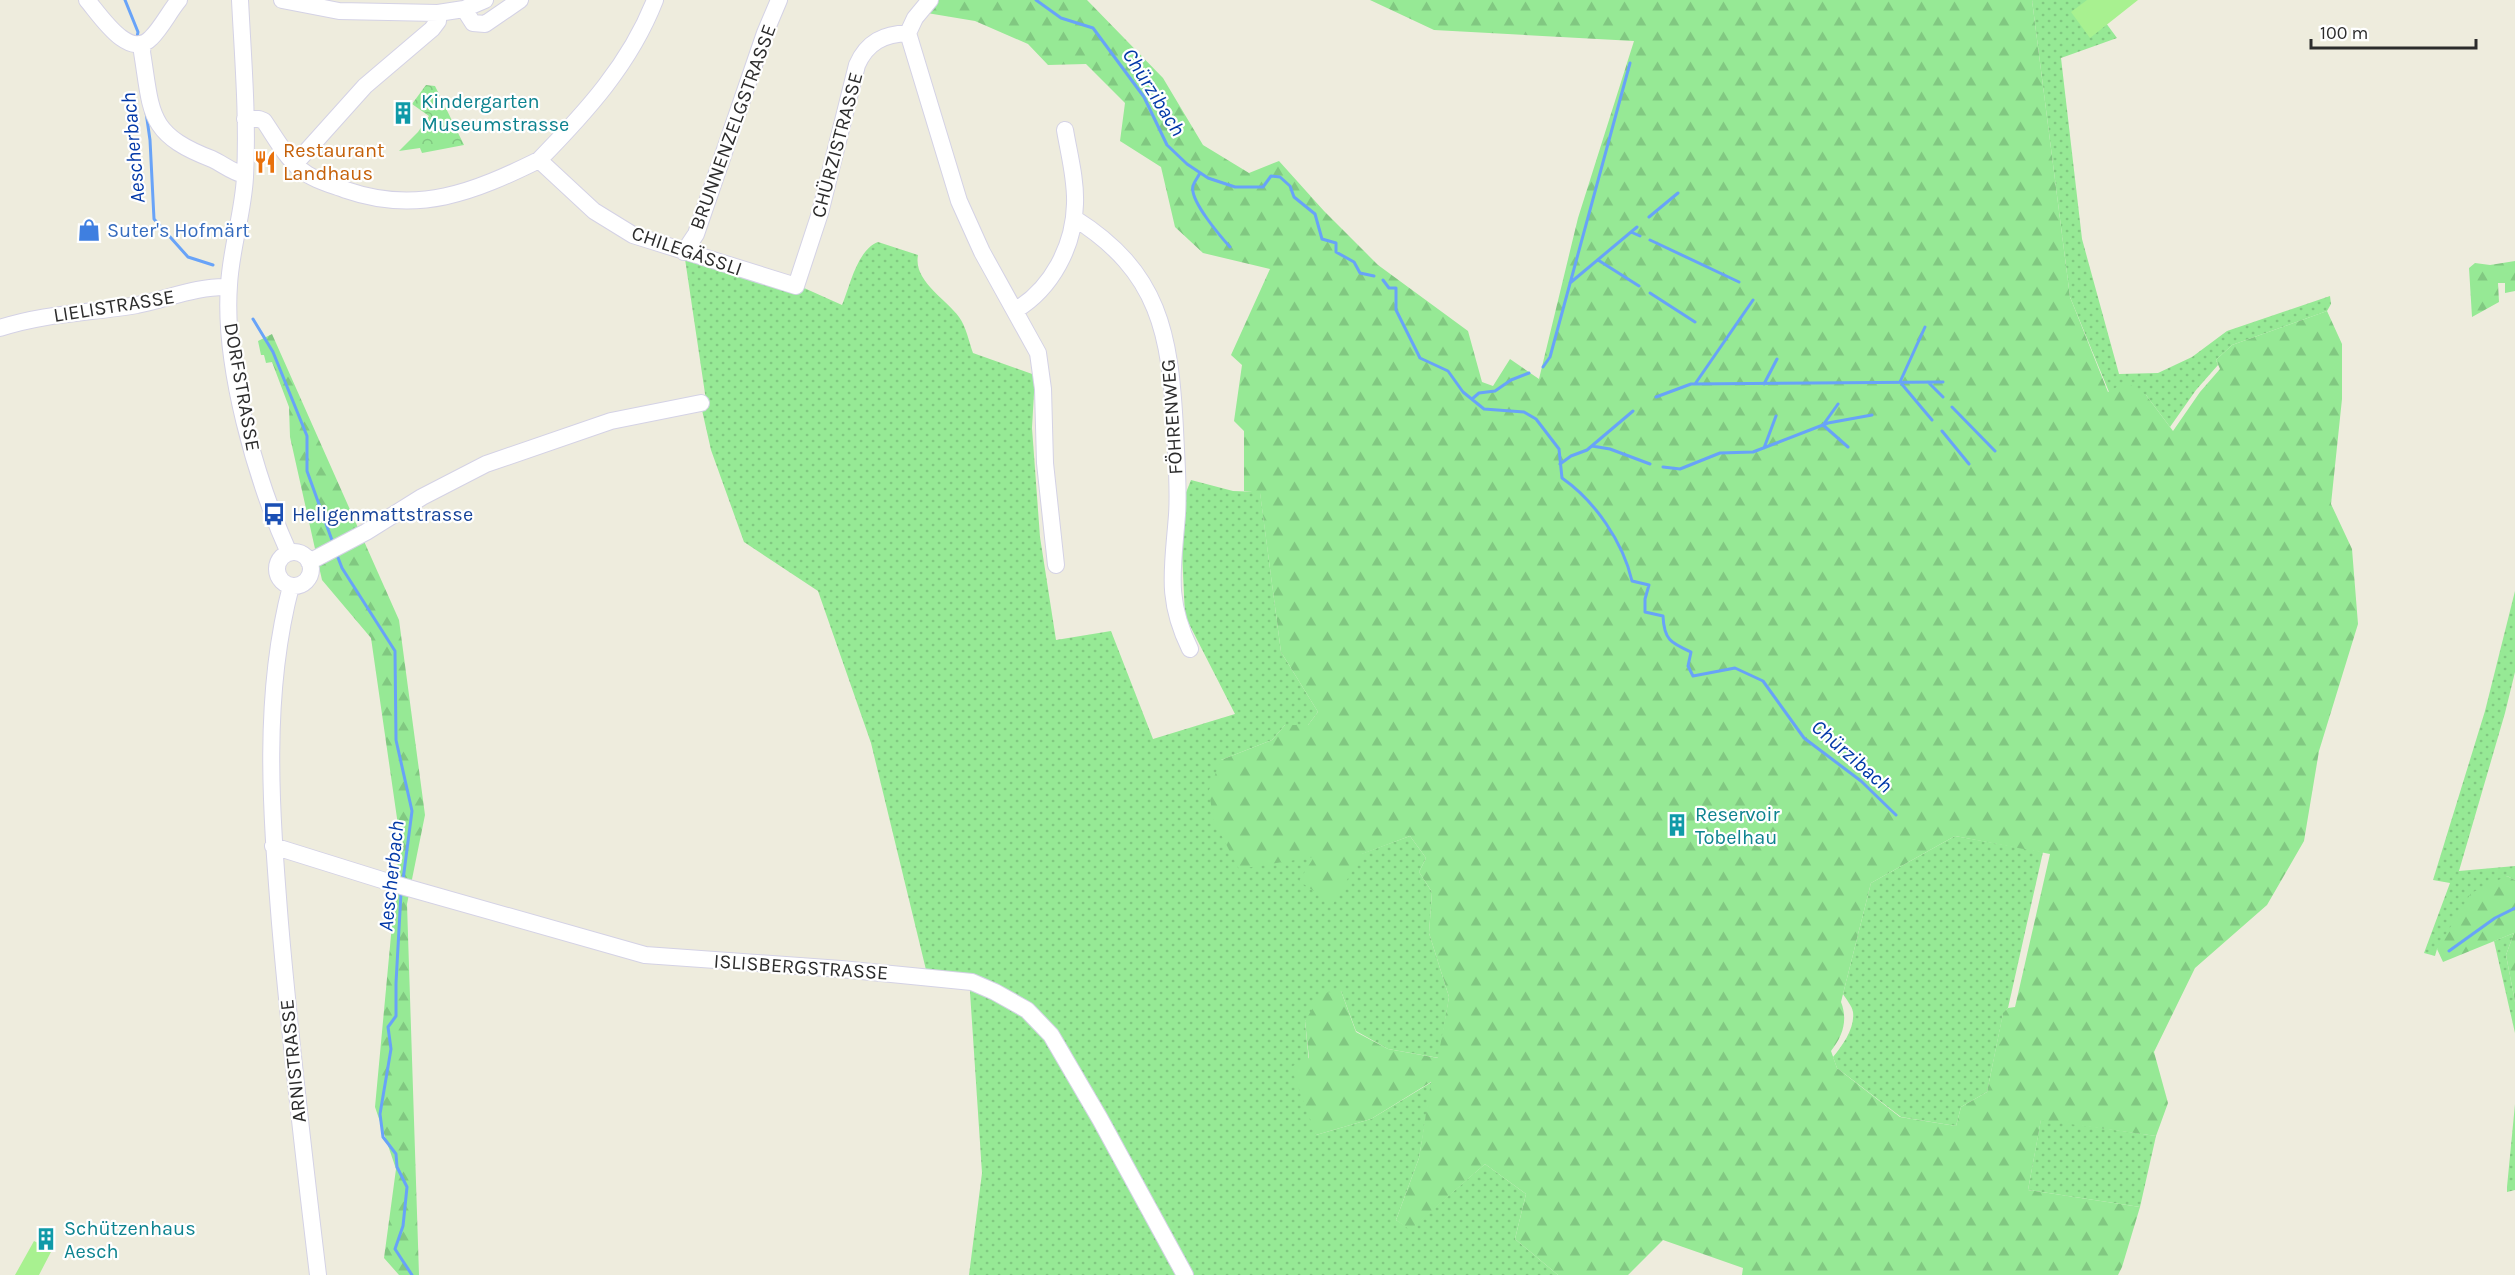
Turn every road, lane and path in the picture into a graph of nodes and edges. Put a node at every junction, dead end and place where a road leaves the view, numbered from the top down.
1 (87, 0) edge
2 (179, 0) edge
3 (240, 0) edge
4 (282, 0) edge
5 (485, 0) edge
6 (520, 0) edge
7 (655, 0) edge
8 (779, 0) edge
9 (930, 0) edge
10 (464, 9) junction
11 (438, 13) junction
12 (908, 33) junction
13 (138, 45) junction
14 (245, 119) junction
15 (1065, 130) dead end
16 (539, 160) junction
17 (295, 165) junction
18 (245, 175) junction
19 (1074, 218) junction
20 (684, 252) junction
21 (796, 286) joint
22 (228, 287) junction
23 (1016, 310) junction
24 (0, 328) edge
25 (701, 403) dead end
26 (289, 553) junction
27 (309, 562) junction
28 (1056, 565) dead end
29 (291, 586) junction
30 (1190, 649) dead end
31 (273, 846) junction
32 (318, 1275) edge
33 (1185, 1275) edge

1 - 13 street
2 - 13 street
3 - 14 street, DORFSTRASSE
4 - 11 street
5 - 10 street
6 - 10 street
7 - 16 street
8 - 20 street, BRUNNENZELGSTRASSE
9 - 12 street
10 - 11 street
11 - 17 street
12 - 21 street, CHÜRZISTRASSE
12 - 23 street
13 - 18 street
14 - 17 street
14 - 18 street, DORFSTRASSE
15 - 19 street
16 - 17 street
16 - 20 street, CHILEGÄSSLI
18 - 22 street, DORFSTRASSE
19 - 23 street
19 - 30 street, FÖHRENWEG
20 - 21 street, CHILEGÄSSLI
22 - 24 street, LIELISTRASSE
22 - 26 street, DORFSTRASSE
23 - 28 street
25 - 27 street
26 - 27 street
26 - 29 street
27 - 29 street
29 - 31 street
31 - 32 street, ARNISTRASSE
31 - 33 street, ISLISBERGSTRASSE

